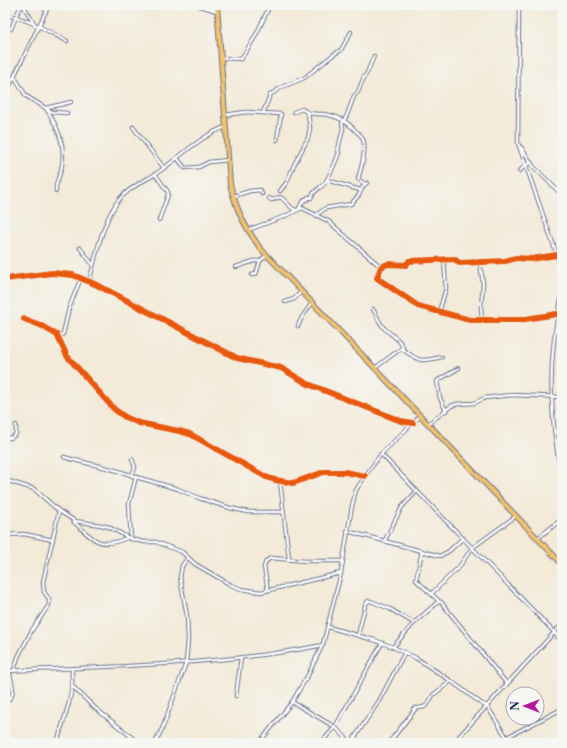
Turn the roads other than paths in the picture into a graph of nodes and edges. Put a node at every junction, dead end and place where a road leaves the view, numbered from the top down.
1 (22, 5) edge
2 (49, 5) edge
3 (197, 5) edge
4 (216, 5) edge
5 (270, 5) edge
6 (519, 5) edge
7 (217, 11) junction
8 (5, 15) edge
9 (15, 17) junction
10 (37, 26) junction
11 (5, 28) edge
12 (351, 32) dead end
13 (68, 41) dead end
14 (374, 56) dead end
15 (220, 57) junction
16 (14, 76) junction
17 (5, 95) edge
18 (71, 102) dead end
19 (46, 108) junction
20 (294, 112) dead end
21 (308, 112) junction
22 (67, 113) dead end
23 (263, 113) junction
24 (225, 115) junction
25 (231, 116) dead end
26 (345, 121) junction
27 (133, 127) dead end
28 (226, 127) junction
29 (277, 140) dead end
30 (518, 143) junction
31 (177, 158) junction
32 (228, 160) junction
33 (531, 162) junction
34 (526, 165) junction
35 (164, 168) junction
36 (519, 171) dead end
37 (155, 174) junction
38 (327, 180) junction
39 (360, 190) junction
40 (56, 191) dead end
41 (280, 191) dead end
42 (262, 194) dead end
43 (562, 195) edge
44 (233, 197) junction
45 (268, 198) dead end
46 (298, 210) junction
47 (316, 215) junction
48 (159, 220) dead end
49 (247, 230) junction
50 (80, 248) dead end
51 (267, 255) junction
52 (557, 255) junction
53 (444, 260) junction
54 (260, 261) junction
55 (480, 262) junction
56 (93, 265) junction
57 (236, 267) dead end
58 (381, 267) junction
59 (562, 273) edge
60 (252, 275) dead end
61 (81, 278) junction
62 (5, 279) edge
63 (89, 282) junction
64 (301, 291) junction
65 (562, 295) edge
66 (285, 302) dead end
67 (312, 303) junction
68 (373, 309) dead end
69 (439, 312) junction
70 (557, 314) junction
71 (24, 319) dead end
72 (482, 320) junction
73 (298, 326) dead end
74 (58, 337) junction
75 (402, 349) junction
76 (442, 357) dead end
77 (374, 368) junction
78 (459, 368) dead end
79 (552, 397) junction
80 (562, 397) edge
81 (446, 411) junction
82 (420, 416) junction
83 (413, 423) junction
84 (427, 424) junction
85 (16, 425) dead end
86 (5, 438) edge
87 (381, 454) junction
88 (64, 457) dead end
89 (132, 459) dead end
90 (132, 476) junction
91 (365, 476) junction
92 (136, 477) junction
93 (562, 478) edge
94 (5, 480) edge
95 (280, 481) junction
96 (417, 491) junction
97 (59, 511) junction
98 (283, 512) junction
99 (516, 516) junction
100 (562, 519) edge
101 (71, 520) junction
102 (347, 531) junction
103 (5, 535) edge
104 (128, 538) junction
105 (463, 538) junction
106 (538, 538) junction
107 (131, 539) junction
108 (53, 540) junction
109 (385, 540) junction
110 (472, 548) junction
111 (422, 551) junction
112 (188, 557) junction
113 (289, 559) junction
114 (343, 561) junction
115 (562, 564) edge
116 (341, 572) junction
117 (268, 590) junction
118 (432, 593) junction
119 (440, 602) junction
120 (414, 623) junction
121 (562, 624) edge
122 (328, 627) junction
123 (554, 632) junction
124 (358, 635) junction
125 (382, 643) junction
126 (562, 643) edge
127 (323, 644) junction
128 (392, 647) junction
129 (405, 652) junction
130 (241, 657) junction
131 (186, 663) junction
132 (72, 669) junction
133 (5, 671) edge
134 (9, 671) junction
135 (14, 671) junction
136 (451, 681) junction
137 (507, 684) junction
138 (72, 686) junction
139 (236, 696) dead end
140 (8, 700) dead end
141 (292, 702) junction
142 (487, 706) junction
143 (416, 708) junction
144 (562, 708) edge
145 (413, 709) dead end
146 (335, 727) junction
147 (507, 737) junction
148 (57, 743) edge
149 (139, 743) edge
150 (155, 743) edge
151 (259, 743) edge
152 (321, 743) edge
153 (351, 743) edge
154 (387, 743) edge
155 (453, 743) edge
156 (510, 743) edge

1 - 9 street
1 - 10 street
2 - 10 street
3 - 7 street
4 - 7 main road
5 - 15 street
6 - 30 street
7 - 15 main road
8 - 9 street
9 - 10 street
9 - 11 street
10 - 13 street
10 - 16 street
12 - 23 street
14 - 26 street
15 - 24 main road
16 - 17 street
16 - 19 street
18 - 19 street
19 - 22 street
19 - 40 street
20 - 21 street
21 - 26 street
21 - 41 street
23 - 24 street
23 - 29 street
24 - 25 street
24 - 28 main road
26 - 38 street
26 - 39 street
27 - 35 street
28 - 31 street
28 - 32 main road
30 - 33 street
30 - 34 street
31 - 32 street
31 - 35 street
32 - 44 main road
33 - 34 street
33 - 43 street
34 - 36 street
34 - 52 street
35 - 37 street
37 - 48 street
37 - 56 street
38 - 39 street
38 - 46 street
39 - 47 street
42 - 44 street
44 - 49 main road
45 - 46 street
46 - 47 street
46 - 49 street
47 - 58 street
49 - 51 main road
50 - 56 street
51 - 54 street
51 - 64 main road
52 - 55 street
52 - 59 street
53 - 55 street
53 - 58 street
53 - 69 street
54 - 57 street
54 - 60 street
55 - 72 street
56 - 63 street
58 - 69 street
61 - 62 street
61 - 63 street
61 - 74 street
63 - 83 street
64 - 66 street
64 - 67 main road
65 - 70 street
67 - 73 street
67 - 77 main road
68 - 75 street
69 - 72 street
70 - 72 street
70 - 79 street
71 - 74 street
74 - 95 street
75 - 76 street
75 - 77 street
77 - 82 main road
78 - 81 street
79 - 80 street
79 - 81 street
79 - 93 street
81 - 84 street
82 - 83 street
82 - 84 main road
83 - 87 street
84 - 99 main road
85 - 86 street
87 - 91 street
87 - 96 street
88 - 90 street
89 - 90 street
90 - 92 street
91 - 95 street
91 - 102 street
92 - 98 street
92 - 107 street
94 - 97 street
95 - 98 street
96 - 105 street
96 - 109 street
97 - 101 street
97 - 108 street
98 - 113 street
99 - 106 main road
99 - 110 street
100 - 106 street
101 - 104 street
101 - 104 street
102 - 109 street
102 - 114 street
103 - 108 street
104 - 107 street
105 - 110 street
105 - 111 street
106 - 115 main road
107 - 112 street
108 - 135 street
109 - 111 street
110 - 118 street
110 - 123 street
111 - 118 street
112 - 117 street
112 - 131 street
113 - 114 street
113 - 117 street
114 - 116 street
116 - 117 street
116 - 122 street
118 - 119 street
119 - 120 street
119 - 137 street
120 - 124 street
120 - 128 street
121 - 123 street
122 - 124 street
122 - 127 street
123 - 126 street
123 - 137 street
124 - 125 street
125 - 128 street
125 - 146 street
127 - 130 street
127 - 141 street
128 - 129 street
129 - 136 street
129 - 153 street
130 - 131 street
130 - 139 street
131 - 132 street
131 - 150 street
132 - 135 street
132 - 138 street
133 - 134 street
134 - 135 street
134 - 140 street
136 - 142 street
136 - 143 street
137 - 142 street
138 - 148 street
138 - 149 street
141 - 146 street
141 - 151 street
142 - 147 street
142 - 155 street
143 - 145 street
143 - 154 street
144 - 147 street
146 - 152 street
146 - 153 street
147 - 156 street

